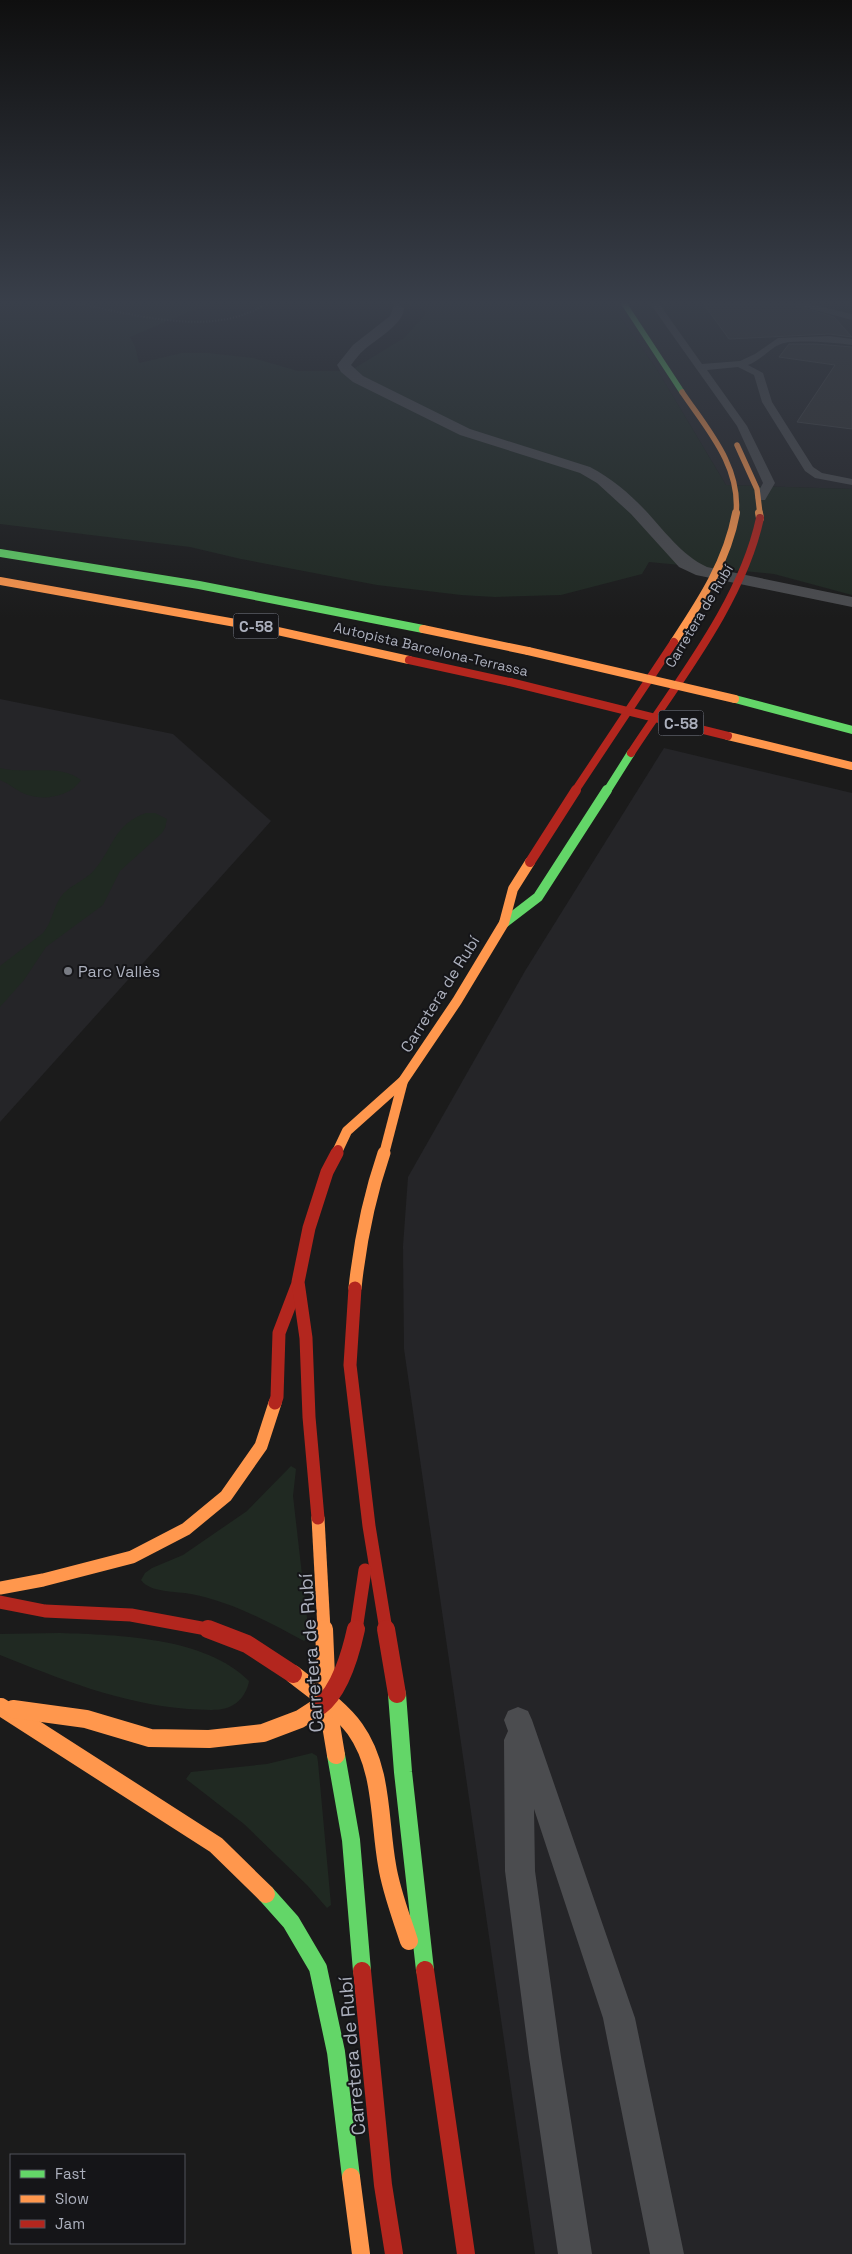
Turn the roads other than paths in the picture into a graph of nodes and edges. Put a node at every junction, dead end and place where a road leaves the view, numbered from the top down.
1 (414, 407) edge
2 (693, 407) edge
3 (727, 407) edge
4 (770, 407) edge
5 (729, 432) dead end
6 (852, 482) edge
7 (761, 498) junction
8 (735, 529) junction
9 (0, 553) edge
10 (716, 575) junction
11 (740, 579) junction
12 (0, 581) edge
13 (852, 602) edge
14 (668, 651) junction
15 (852, 730) edge
16 (852, 766) edge
17 (504, 923) junction
18 (403, 1082) junction
19 (298, 1282) junction
20 (369, 1526) junction
21 (0, 1588) edge
22 (0, 1602) edge
23 (328, 1701) junction
24 (1, 1707) edge
25 (428, 2002) junction
26 (361, 2254) edge
27 (394, 2254) edge
28 (466, 2254) edge
29 (575, 2254) edge
30 (667, 2254) edge

1 - 10 street
2 - 8 main road, Carretera de Rubí
3 - 7 lane
4 - 6 lane
5 - 7 main road, Carretera de Rubí
7 - 11 main road, Carretera de Rubí
8 - 10 main road, Carretera de Rubí
8 - 11 main road
9 - 15 main road, Autopista Barcelona-Terrassa / C-58, bridge
10 - 11 street
10 - 14 main road, Carretera de Rubí
11 - 13 street
11 - 14 main road
11 - 17 main road, Carretera de Rubí
12 - 16 main road, Autopista Barcelona-Terrassa / C-58, bridge
14 - 17 main road, Carretera de Rubí
17 - 18 main road, Carretera de Rubí
18 - 19 main road, Carretera de Rubí
18 - 20 main road, Carretera de Rubí
19 - 21 main road
19 - 23 main road, Carretera de Rubí
20 - 23 main road
20 - 25 main road, Carretera de Rubí
22 - 23 main road
23 - 24 main road
23 - 25 main road
23 - 27 main road, Carretera de Rubí
24 - 26 main road
25 - 28 main road, Carretera de Rubí
29 - 30 lane

